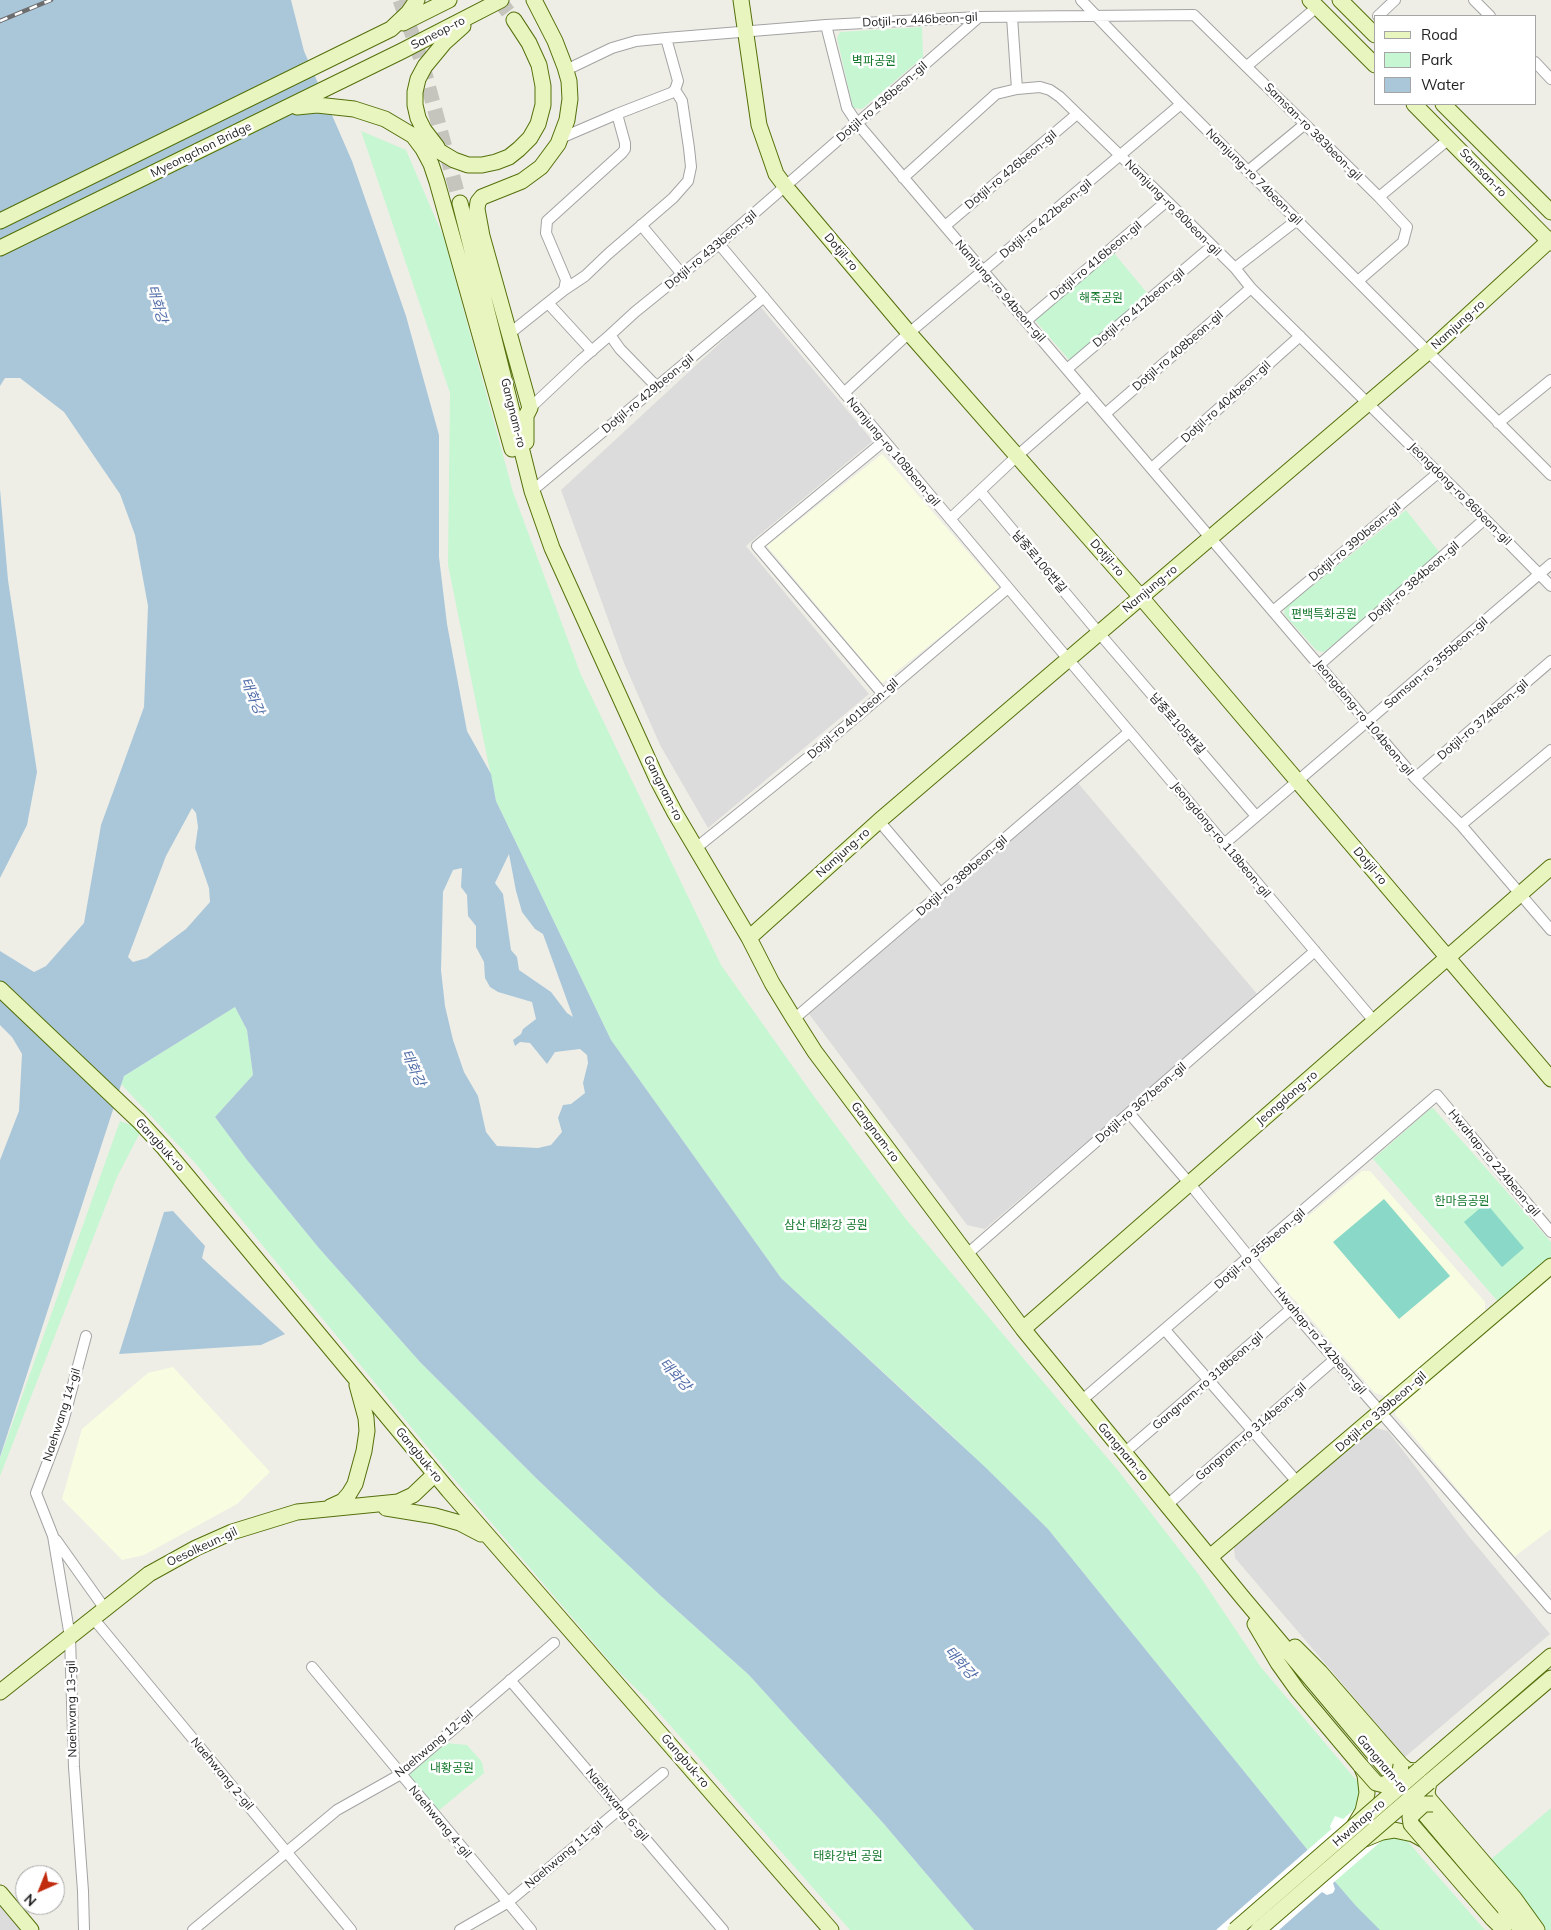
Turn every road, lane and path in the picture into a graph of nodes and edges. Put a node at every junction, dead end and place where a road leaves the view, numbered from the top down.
1 (417, 0) edge
2 (449, 0) edge
3 (534, 0) edge
4 (741, 0) edge
5 (1081, 0) edge
6 (1340, 0) edge
7 (1395, 0) edge
8 (1474, 0) edge
9 (496, 3) edge
10 (1314, 4) edge
11 (1379, 15) edge
12 (1489, 15) edge
13 (1096, 16) junction
14 (979, 17) junction
15 (1012, 17) junction
16 (514, 20) tunnel mouth
17 (826, 25) junction
18 (1372, 27) edge
19 (390, 29) junction
20 (745, 31) junction
21 (666, 38) junction
22 (402, 51) joint
23 (1536, 63) edge
24 (1374, 64) edge
25 (1247, 66) junction
26 (566, 70) junction
27 (1551, 79) edge
28 (1017, 89) junction
29 (675, 90) junction
30 (1181, 104) junction
31 (1415, 105) edge
32 (1444, 105) edge
33 (276, 113) junction
34 (617, 114) junction
35 (1078, 114) junction
36 (856, 124) junction
37 (1305, 124) junction
38 (414, 137) junction
39 (560, 138) junction
40 (1449, 139) junction
41 (1120, 156) junction
42 (454, 160) junction
43 (1248, 171) junction
44 (903, 178) junction
45 (785, 186) junction
46 (1379, 197) junction
47 (1167, 201) junction
48 (460, 203) tunnel mouth
49 (1551, 212) edge
50 (1297, 220) junction
51 (0, 222) edge
52 (641, 225) junction
53 (944, 226) junction
54 (1550, 241) edge
55 (719, 244) junction
56 (1212, 246) junction
57 (0, 248) edge
58 (1234, 268) junction
59 (983, 272) junction
60 (682, 274) junction
61 (1358, 281) junction
62 (1251, 288) junction
63 (564, 290) junction
64 (764, 298) junction
65 (548, 303) junction
66 (1026, 321) junction
67 (909, 333) junction
68 (509, 334) junction
69 (610, 335) junction
70 (1300, 336) junction
71 (592, 351) junction
72 (1429, 351) junction
73 (1067, 369) junction
74 (1551, 380) edge
75 (657, 387) junction
76 (844, 393) junction
77 (1088, 394) junction
78 (1368, 403) junction
79 (530, 408) junction
80 (1105, 414) junction
81 (1498, 423) junction
82 (884, 441) junction
83 (1017, 456) junction
84 (526, 468) junction
85 (1152, 468) junction
86 (1438, 473) junction
87 (1551, 475) edge
88 (532, 491) junction
89 (980, 491) junction
90 (950, 519) junction
91 (1485, 519) junction
92 (1211, 538) junction
93 (552, 548) junction
94 (1551, 564) edge
95 (1539, 574) junction
96 (1551, 586) edge
97 (1008, 588) junction
98 (1140, 596) junction
99 (1273, 611) junction
100 (1098, 633) junction
101 (1068, 660) junction
102 (1551, 661) edge
103 (1320, 666) junction
104 (882, 693) junction
105 (1367, 722) junction
106 (1130, 732) junction
107 (1551, 750) edge
108 (1415, 778) junction
109 (1298, 780) junction
110 (1256, 816) junction
111 (879, 821) junction
112 (1461, 825) junction
113 (1224, 844) junction
114 (696, 848) junction
115 (1551, 867) edge
116 (941, 894) junction
117 (1520, 894) junction
118 (1551, 930) edge
119 (749, 938) junction
120 (1315, 952) junction
121 (1448, 958) junction
122 (0, 989) edge
123 (794, 1019) junction
124 (1374, 1021) junction
125 (1551, 1079) edge
126 (1437, 1095) joint
127 (1129, 1113) junction
128 (1190, 1184) junction
129 (1551, 1232) edge
130 (966, 1255) junction
131 (1250, 1257) junction
132 (1551, 1266) edge
133 (1291, 1309) junction
134 (1024, 1330) junction
135 (1165, 1330) junction
136 (86, 1336) dead end
137 (1335, 1359) junction
138 (353, 1374) junction
139 (1209, 1380) junction
140 (1081, 1401) junction
141 (1381, 1412) junction
142 (1253, 1431) junction
143 (1124, 1453) junction
144 (434, 1474) junction
145 (1298, 1483) junction
146 (36, 1493) joint
147 (1167, 1505) junction
148 (369, 1506) junction
149 (324, 1509) junction
150 (53, 1536) junction
151 (495, 1545) junction
152 (1210, 1557) junction
153 (1242, 1598) junction
154 (1551, 1608) edge
155 (99, 1614) junction
156 (70, 1637) junction
157 (554, 1644) dead end
158 (1551, 1656) edge
159 (312, 1667) dead end
160 (1551, 1678) edge
161 (510, 1680) junction
162 (0, 1692) edge
163 (1401, 1765) junction
164 (1361, 1766) junction
165 (1420, 1770) junction
166 (663, 1773) dead end
167 (401, 1774) junction
168 (1430, 1782) junction
169 (1433, 1804) junction
170 (620, 1808) junction
171 (1357, 1835) junction
172 (1426, 1841) junction
173 (286, 1852) junction
174 (0, 1893) edge
175 (508, 1903) junction
176 (31, 1930) edge
177 (84, 1930) edge
178 (193, 1930) edge
179 (351, 1930) edge
180 (460, 1930) edge
181 (531, 1930) edge
182 (723, 1930) edge
183 (831, 1930) edge
184 (1235, 1930) edge
185 (1258, 1930) edge
186 (1504, 1930) edge
187 (1522, 1930) edge
188 (1537, 1930) edge

1 - 19 main road
2 - 19 main road, Saneop-ro
3 - 26 main road
4 - 20 main road, Dotjil-ro
5 - 13 street, Namjung-ro 74beon-gil
6 - 18 main road
7 - 11 street
8 - 12 street
9 - 22 main road, Saneop-ro
9 - 42 main road
10 - 24 main road
10 - 25 street
13 - 15 street, Dotjil-ro 446beon-gil
13 - 25 street, Samsan-ro 383beon-gil
13 - 30 street, Namjung-ro 74beon-gil
14 - 15 street, Dotjil-ro 446beon-gil
14 - 17 street, Dotjil-ro 446beon-gil
14 - 36 street, Dotjil-ro 436beon-gil
15 - 28 street
16 - 42 main road
17 - 20 street, Dotjil-ro 446beon-gil
17 - 36 street, Namjung-ro 94beon-gil
19 - 51 main road, Myeongchon Bridge
20 - 21 street, Dotjil-ro 446beon-gil
20 - 45 main road, Dotjil-ro
21 - 26 street, Dotjil-ro 446beon-gil
21 - 29 street
22 - 33 main road, Myeongchon Bridge
23 - 27 street
25 - 37 street, Samsan-ro 383beon-gil
26 - 39 main road
28 - 35 street, Namjung-ro 80beon-gil
28 - 44 street, Namjung-ro 80beon-gil
29 - 34 street
29 - 52 street
30 - 41 street, Dotjil-ro 422beon-gil
30 - 43 street, Namjung-ro 74beon-gil
31 - 40 main road, Samsan-ro
32 - 49 main road, Samsan-ro
33 - 38 main road
33 - 57 main road, Myeongchon Bridge
34 - 39 street
34 - 63 street
35 - 41 street, Namjung-ro 80beon-gil
35 - 53 street, Dotjil-ro 426beon-gil
36 - 44 street, Namjung-ro 94beon-gil
36 - 45 street, Dotjil-ro 436beon-gil
37 - 43 street
37 - 46 street, Samsan-ro 383beon-gil
38 - 42 main road
38 - 93 main road
39 - 68 main road
40 - 46 street
40 - 54 main road, Samsan-ro
41 - 47 street, Namjung-ro 80beon-gil
41 - 59 street, Dotjil-ro 422beon-gil
43 - 50 street, Namjung-ro 74beon-gil
44 - 53 street, Namjung-ro 94beon-gil
45 - 55 street, Dotjil-ro 433beon-gil
45 - 67 main road, Dotjil-ro
46 - 61 street, Samsan-ro 383beon-gil
47 - 56 street, Namjung-ro 80beon-gil
47 - 66 street, Dotjil-ro 416beon-gil
48 - 84 main road, Gangnam-ro
50 - 58 street
50 - 61 street, Namjung-ro 74beon-gil
52 - 60 street
52 - 63 street
53 - 59 street, Namjung-ro 94beon-gil
54 - 72 main road, Namjung-ro
55 - 60 street, Dotjil-ro 433beon-gil
55 - 64 street, Namjung-ro 108beon-gil
56 - 58 street, Namjung-ro 80beon-gil
56 - 73 street, Dotjil-ro 412beon-gil
58 - 62 street, Namjung-ro 80beon-gil
59 - 66 street, Namjung-ro 94beon-gil
59 - 67 street, Dotjil-ro 422beon-gil
60 - 69 street, Dotjil-ro 433beon-gil
61 - 72 street, Namjung-ro 74beon-gil
62 - 70 street, Namjung-ro 80beon-gil
62 - 80 street, Dotjil-ro 408beon-gil
63 - 65 street
64 - 75 street, Dotjil-ro 429beon-gil
64 - 76 street, Namjung-ro 108beon-gil
65 - 68 street
65 - 71 street
66 - 73 street, Namjung-ro 94beon-gil
67 - 76 street, Dotjil-ro 422beon-gil
67 - 83 main road, Dotjil-ro
68 - 79 main road
69 - 71 street, Dotjil-ro 433beon-gil
69 - 75 street
70 - 78 street, Namjung-ro 80beon-gil
70 - 85 street, Dotjil-ro 404beon-gil
71 - 79 street, Dotjil-ro 433beon-gil
72 - 78 main road, Namjung-ro
72 - 81 street, Namjung-ro 74beon-gil
73 - 77 street, Namjung-ro 94beon-gil
74 - 81 street
75 - 88 street, Dotjil-ro 429beon-gil
76 - 82 street, Namjung-ro 108beon-gil
77 - 80 street, Namjung-ro 94beon-gil
77 - 83 street
78 - 86 street, Jeongdong-ro 86beon-gil
78 - 92 main road, Namjung-ro
79 - 84 main road
80 - 85 street, Namjung-ro 94beon-gil
81 - 87 street, Namjung-ro 74beon-gil
82 - 90 street, Namjung-ro 108beon-gil
82 - 104 street
83 - 89 street
83 - 98 main road, Dotjil-ro
84 - 88 main road, Gangnam-ro
85 - 92 street, Namjung-ro 94beon-gil
86 - 91 street, Jeongdong-ro 86beon-gil
86 - 99 street, Dotjil-ro 390beon-gil
88 - 93 main road, Gangnam-ro
89 - 90 street
89 - 100 street, 남중로106번길
90 - 97 street, Namjung-ro 108beon-gil
91 - 95 street, Jeongdong-ro 86beon-gil
91 - 103 street, Dotjil-ro 384beon-gil
92 - 98 main road, Namjung-ro
92 - 99 street, Jeongdong-ro 104beon-gil
93 - 114 main road, Gangnam-ro
94 - 95 street, Samsan-ro 355beon-gil
95 - 96 street, Jeongdong-ro 86beon-gil
95 - 105 street, Samsan-ro 355beon-gil
97 - 101 street, Namjung-ro 108beon-gil
97 - 104 street, Dotjil-ro 401beon-gil
98 - 100 main road, Namjung-ro
98 - 109 main road, Dotjil-ro
99 - 103 street, Jeongdong-ro 104beon-gil
100 - 101 main road, Namjung-ro
100 - 110 street, 남중로105번길
101 - 106 street, Jeongdong-ro 118beon-gil
101 - 111 main road, Namjung-ro
102 - 108 street, Dotjil-ro 374beon-gil
103 - 105 street, Jeongdong-ro 104beon-gil
104 - 114 street, Dotjil-ro 401beon-gil
105 - 108 street, Jeongdong-ro 104beon-gil
105 - 109 street, Samsan-ro 355beon-gil
106 - 113 street, Jeongdong-ro 118beon-gil
106 - 116 street, Dotjil-ro 389beon-gil
107 - 112 street
108 - 112 street, Jeongdong-ro 104beon-gil
109 - 110 street, Samsan-ro 355beon-gil
109 - 121 main road, Dotjil-ro
110 - 113 street, Samsan-ro 355beon-gil
111 - 116 street
111 - 119 main road, Namjung-ro
112 - 117 street, Jeongdong-ro 104beon-gil
113 - 120 street, Jeongdong-ro 118beon-gil
114 - 119 main road, Gangnam-ro
115 - 117 main road, Jeongdong-ro
116 - 123 street, Dotjil-ro 389beon-gil
117 - 118 street, Jeongdong-ro 104beon-gil
117 - 121 main road, Jeongdong-ro
119 - 123 main road, Gangnam-ro
120 - 124 street, Jeongdong-ro 118beon-gil
120 - 127 street, Dotjil-ro 367beon-gil
121 - 124 main road, Jeongdong-ro
121 - 125 main road, Dotjil-ro
122 - 138 main road, Gangbuk-ro
123 - 130 main road, Gangnam-ro
124 - 128 main road, Jeongdong-ro
126 - 129 street, Hwahap-ro 224beon-gil
126 - 131 street, Dotjil-ro 355beon-gil
127 - 128 street, Hwahap-ro 242beon-gil
127 - 130 street, Dotjil-ro 367beon-gil
128 - 131 street, Hwahap-ro 242beon-gil
128 - 134 main road, Jeongdong-ro
130 - 134 main road, Gangnam-ro
131 - 133 street, Hwahap-ro 242beon-gil
131 - 135 street, Dotjil-ro 355beon-gil
132 - 141 main road, Dotjil-ro 339beon-gil
133 - 137 street, Hwahap-ro 242beon-gil
133 - 139 street, Gangnam-ro 318beon-gil
134 - 140 main road, Gangnam-ro
135 - 139 street
135 - 140 street, Dotjil-ro 355beon-gil
136 - 146 street, Naehwang 14-gil
137 - 141 street, Hwahap-ro 242beon-gil
137 - 142 street, Gangnam-ro 314beon-gil
138 - 144 main road, Gangbuk-ro
138 - 149 main road
139 - 142 street
139 - 143 street, Gangnam-ro 318beon-gil
140 - 143 main road, Gangnam-ro
141 - 145 main road, Dotjil-ro 339beon-gil
141 - 154 street, Hwahap-ro 242beon-gil
142 - 145 street
142 - 147 street, Gangnam-ro 314beon-gil
143 - 147 main road, Gangnam-ro
144 - 148 main road, Oesolkeun-gil
144 - 151 main road, Gangbuk-ro
145 - 152 main road, Dotjil-ro 339beon-gil
146 - 150 street, Naehwang 13-gil
147 - 152 main road, Gangnam-ro
148 - 149 main road, Oesolkeun-gil
148 - 151 main road
149 - 155 main road, Oesolkeun-gil
150 - 155 street, Naehwang 2-gil
150 - 156 street, Naehwang 13-gil
151 - 183 main road, Gangbuk-ro
152 - 153 main road, Gangnam-ro
153 - 163 main road
153 - 164 main road
153 - 187 main road, Gangnam-ro
155 - 156 main road, Oesolkeun-gil
155 - 173 street, Naehwang 2-gil
156 - 162 main road, Oesolkeun-gil
156 - 177 street, Naehwang 13-gil
157 - 161 street, Naehwang 12-gil
158 - 165 main road, Hwahap-ro
159 - 167 street, Naehwang 4-gil
160 - 168 main road, Hwahap-ro
161 - 167 street, Naehwang 12-gil
161 - 170 street, Naehwang 6-gil
163 - 164 main road, bridge
163 - 165 main road, bridge
164 - 171 main road, bridge
165 - 171 main road, Hwahap-ro, bridge
166 - 170 street, Naehwang 11-gil
167 - 173 street, Naehwang 12-gil
167 - 175 street, Naehwang 4-gil
168 - 169 main road
168 - 171 main road, Hwahap-ro, bridge
169 - 172 main road, bridge
169 - 188 main road
170 - 175 street, Naehwang 11-gil
170 - 182 street, Naehwang 6-gil
171 - 172 main road, bridge
171 - 184 main road, Hwahap-ro, bridge
171 - 185 main road, Hwahap-ro, bridge
172 - 186 main road, bridge
173 - 178 street, Naehwang 12-gil
173 - 179 street, Naehwang 2-gil
174 - 176 main road
175 - 180 street, Naehwang 11-gil
175 - 181 street, Naehwang 4-gil

